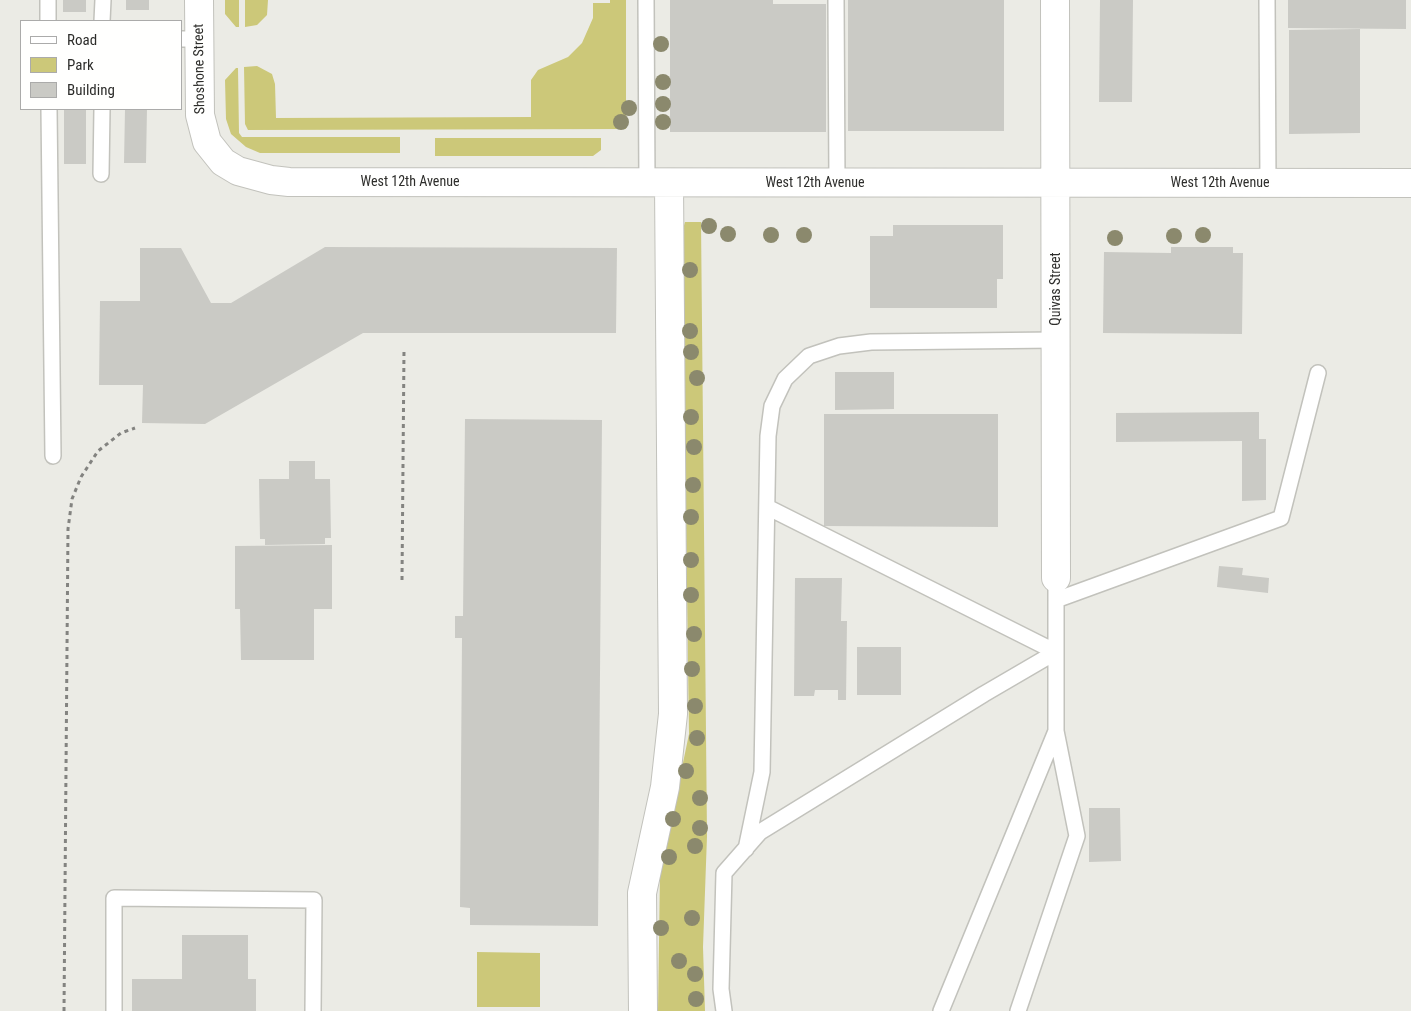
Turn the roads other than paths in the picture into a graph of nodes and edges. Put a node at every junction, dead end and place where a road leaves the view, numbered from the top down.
1 (48, 0) edge
2 (103, 0) edge
3 (199, 0) edge
4 (646, 0) edge
5 (836, 0) edge
6 (1056, 0) edge
7 (1267, 0) edge
8 (48, 20) edge
9 (102, 20) edge
10 (190, 39) edge
11 (49, 110) edge
12 (102, 110) edge
13 (223, 162) joint
14 (101, 174) dead end
15 (658, 183) junction
16 (837, 183) junction
17 (1056, 183) junction
18 (1268, 183) junction
19 (1411, 183) edge
20 (1056, 340) junction
21 (1318, 373) dead end
22 (53, 456) dead end
23 (767, 507) junction
24 (1056, 589) junction
25 (1056, 652) junction
26 (1056, 731) junction
27 (746, 849) junction
28 (114, 1011) edge
29 (313, 1011) edge
30 (643, 1011) edge
31 (724, 1011) edge
32 (941, 1011) edge
33 (1018, 1011) edge

1 - 8 lane
2 - 9 lane
3 - 10 street, Shoshone Street
4 - 15 lane
5 - 16 lane
6 - 17 street, Quivas Street
7 - 18 lane
10 - 13 street, Shoshone Street
11 - 22 lane
12 - 14 lane
13 - 15 street, West 12th Avenue
15 - 16 street, West 12th Avenue
15 - 30 street
16 - 17 street, West 12th Avenue
17 - 18 street, West 12th Avenue
17 - 20 street, Quivas Street
18 - 19 street, West 12th Avenue
20 - 23 lane
20 - 24 street, Quivas Street
21 - 24 lane
23 - 25 lane
23 - 27 lane
24 - 25 lane
25 - 26 lane
25 - 27 lane
26 - 32 lane
26 - 33 lane
27 - 31 lane
28 - 29 lane

